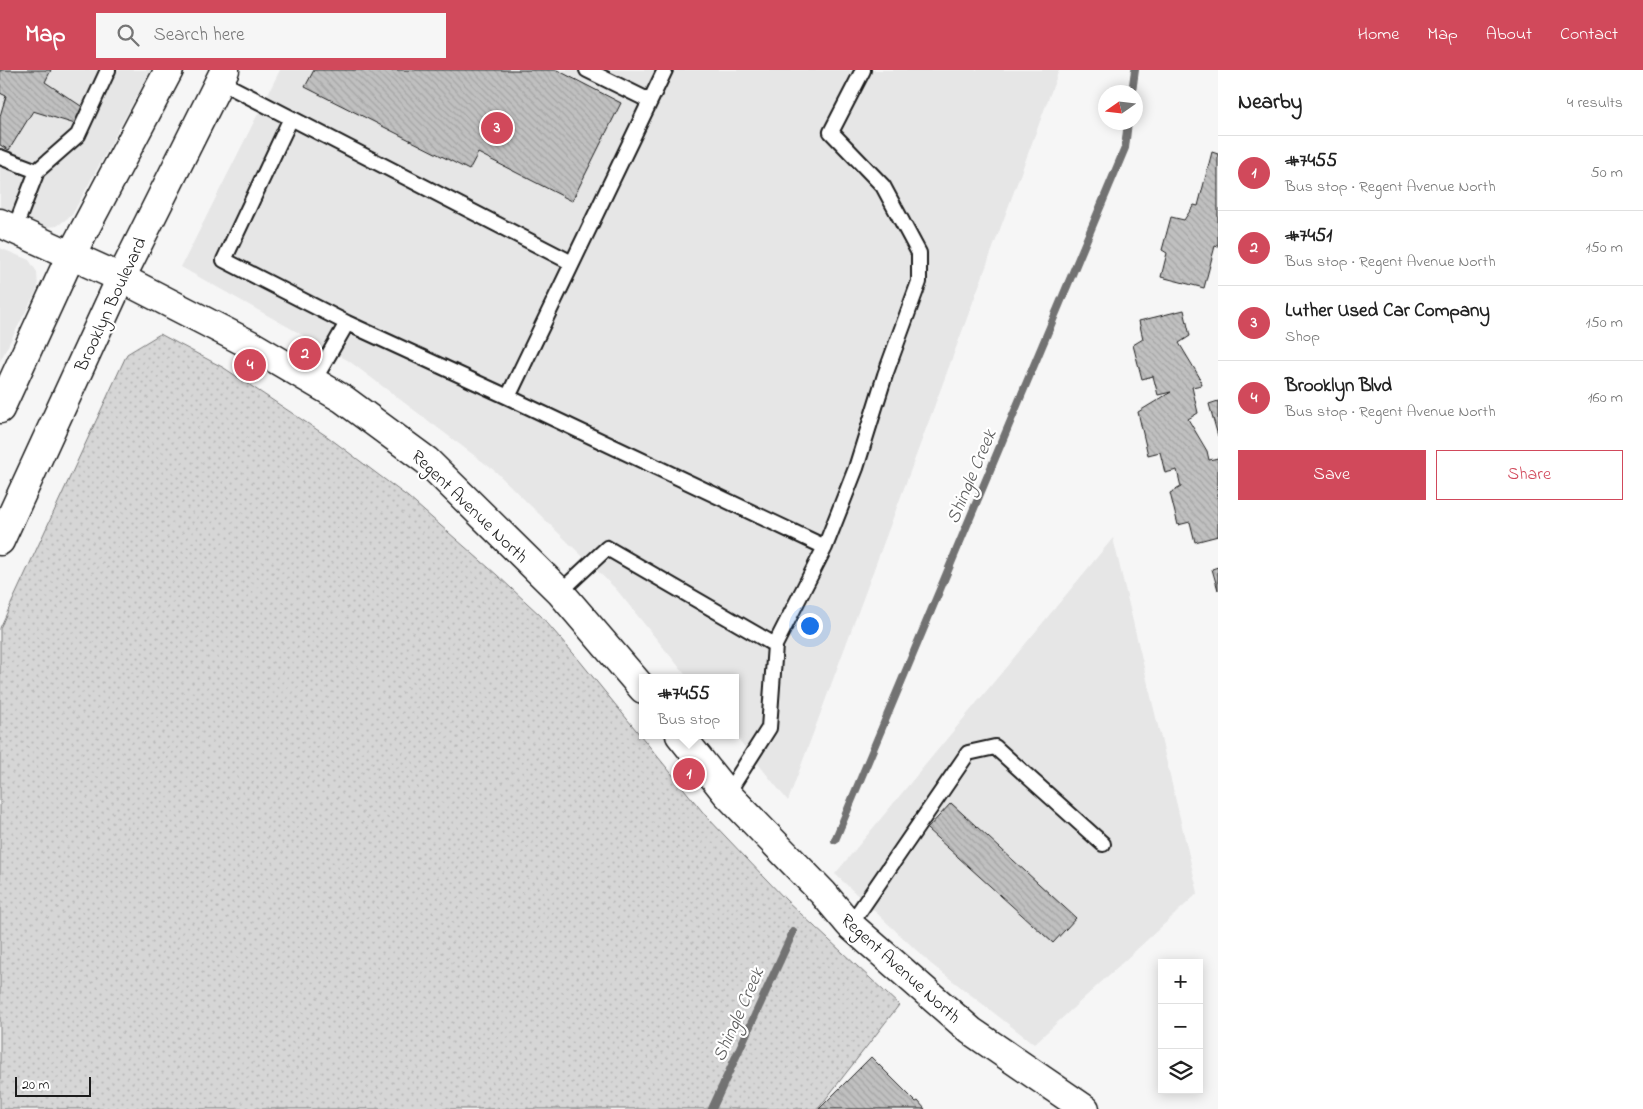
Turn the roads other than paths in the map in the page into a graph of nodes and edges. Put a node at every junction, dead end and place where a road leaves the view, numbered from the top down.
1 (108, 70) edge
2 (587, 70) edge
3 (665, 70) edge
4 (863, 70) edge
5 (165, 71) edge
6 (222, 75) edge
7 (650, 101) junction
8 (291, 118) junction
9 (0, 157) edge
10 (37, 171) junction
11 (7, 227) edge
12 (71, 255) junction
13 (572, 263) junction
14 (121, 278) junction
15 (347, 323) junction
16 (313, 382) junction
17 (508, 397) junction
18 (0, 409) edge
19 (0, 541) edge
20 (825, 548) junction
21 (560, 592) junction
22 (775, 645) junction
23 (639, 685) edge
24 (683, 739) edge
25 (727, 794) junction
26 (1103, 844) dead end
27 (850, 925) junction
28 (1085, 1109) edge

1 - 10 lane
2 - 7 lane
3 - 7 lane
4 - 20 lane
5 - 12 street
6 - 8 lane
6 - 14 street, Brooklyn Boulevard
7 - 13 lane
8 - 13 lane
8 - 15 lane
9 - 10 lane
10 - 11 lane
11 - 12 street, Regent Avenue North
12 - 14 street, Regent Avenue North
12 - 18 street
13 - 17 lane
14 - 16 street, Regent Avenue North
14 - 19 street, Brooklyn Boulevard
15 - 16 lane
15 - 17 lane
16 - 21 street, Regent Avenue North
17 - 20 lane
20 - 22 lane
21 - 22 lane
21 - 23 street, Regent Avenue North
22 - 25 lane
24 - 25 street, Regent Avenue North
25 - 27 street, Regent Avenue North
26 - 27 lane
27 - 28 street, Regent Avenue North

